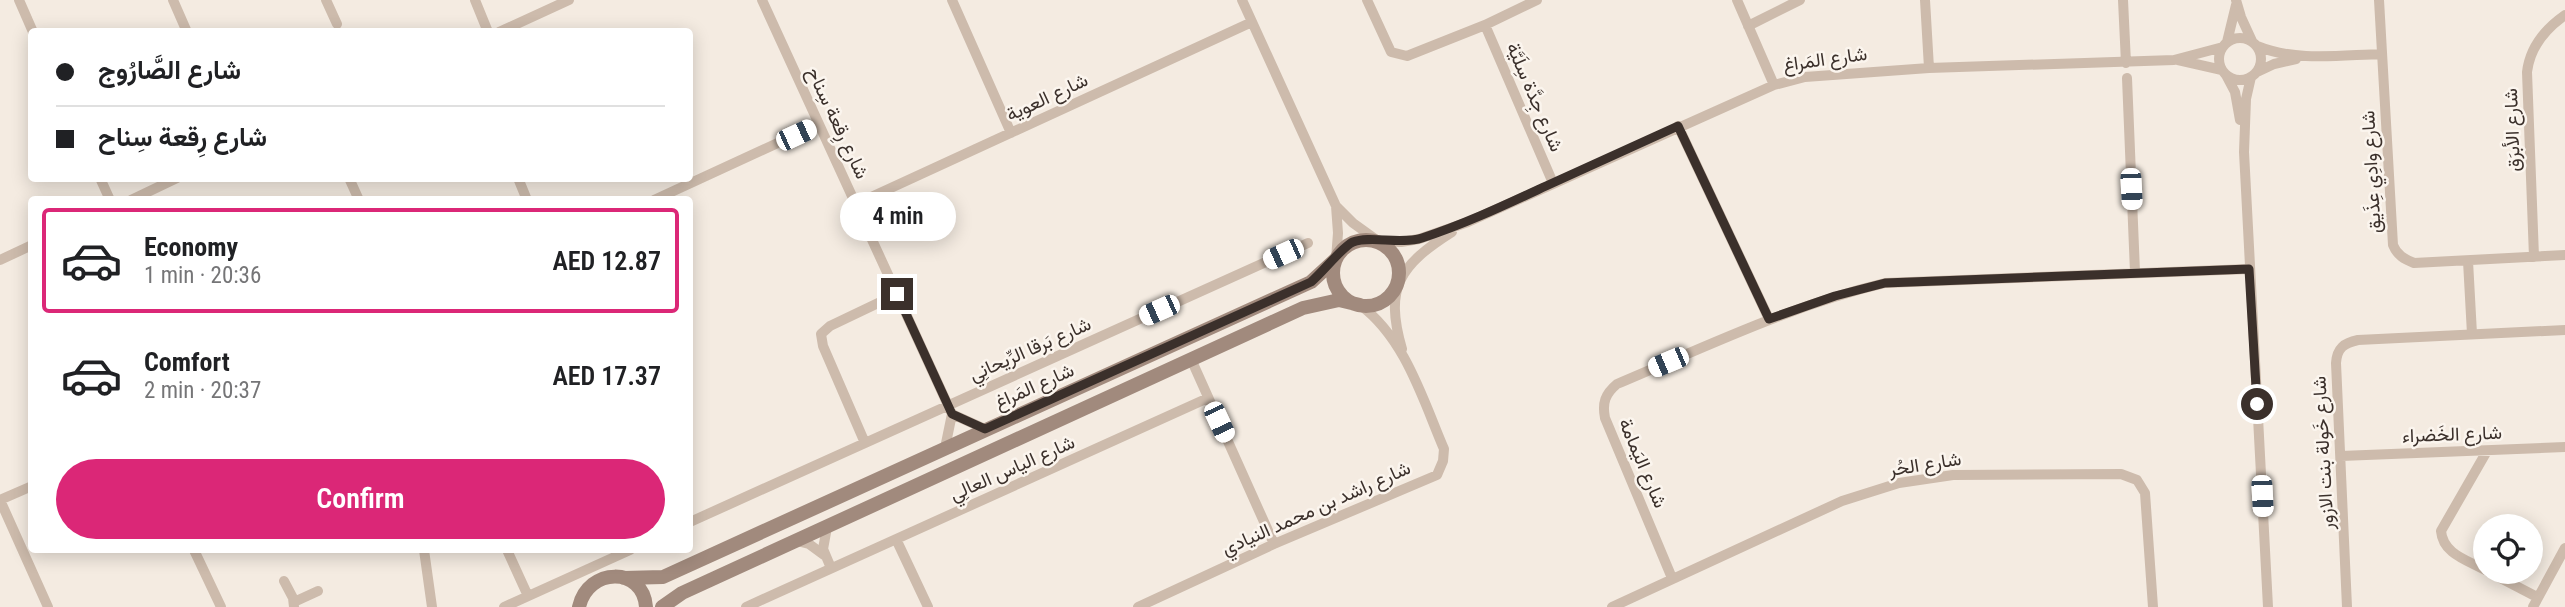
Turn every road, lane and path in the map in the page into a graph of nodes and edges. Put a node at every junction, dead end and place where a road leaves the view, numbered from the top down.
1 (19, 0) edge
2 (173, 0) edge
3 (326, 0) edge
4 (475, 0) edge
5 (569, 0) edge
6 (762, 0) edge
7 (952, 0) edge
8 (1242, 0) edge
9 (1367, 0) edge
10 (1537, 0) edge
11 (1737, 0) edge
12 (1800, 0) edge
13 (1925, 0) edge
14 (2123, 0) edge
15 (2379, 0) edge
16 (2236, 1) edge
17 (2565, 15) edge
18 (1252, 22) junction
19 (337, 24) dead end
20 (1485, 25) junction
21 (1748, 26) junction
22 (31, 28) edge
23 (185, 28) edge
24 (486, 28) edge
25 (508, 28) edge
26 (2225, 44) junction
27 (2254, 44) junction
28 (2382, 54) junction
29 (2310, 56) junction
30 (2174, 60) junction
31 (2126, 62) junction
32 (1928, 68) junction
33 (2224, 73) junction
34 (2253, 75) junction
35 (2127, 79) dead end
36 (1774, 85) junction
37 (819, 124) junction
38 (1678, 126) junction
39 (1011, 132) junction
40 (2244, 152) junction
41 (169, 182) edge
42 (1553, 183) junction
43 (139, 196) edge
44 (663, 196) edge
45 (856, 204) junction
46 (1336, 206) junction
47 (1468, 222) junction
48 (1378, 241) junction
49 (1308, 243) dead end
50 (28, 247) edge
51 (2565, 256) edge
52 (2534, 257) junction
53 (1336, 259) junction
54 (0, 260) edge
55 (2468, 261) junction
56 (2249, 269) junction
57 (2135, 272) junction
58 (1397, 286) junction
59 (897, 294) junction
60 (1360, 305) junction
61 (1769, 319) junction
62 (2565, 330) edge
63 (2472, 334) junction
64 (1191, 359) junction
65 (1406, 363) junction
66 (1208, 398) junction
67 (950, 410) junction
68 (985, 429) junction
69 (865, 443) junction
70 (2565, 447) edge
71 (945, 448) junction
72 (2487, 451) junction
73 (2340, 456) junction
74 (28, 488) edge
75 (0, 500) edge
76 (693, 521) edge
77 (827, 527) junction
78 (896, 539) junction
79 (797, 541) junction
80 (1274, 544) junction
81 (2565, 548) edge
82 (195, 553) edge
83 (424, 553) edge
84 (508, 553) edge
85 (613, 553) edge
86 (824, 555) junction
87 (2473, 564) edge
88 (831, 568) junction
89 (624, 578) junction
90 (1672, 578) junction
91 (284, 582) dead end
92 (2507, 584) edge
93 (318, 592) dead end
94 (528, 596) junction
95 (2535, 602) edge
96 (294, 604) edge
97 (579, 604) edge
98 (1142, 606) edge
99 (48, 607) edge
100 (221, 607) edge
101 (432, 607) edge
102 (504, 607) edge
103 (646, 607) edge
104 (662, 607) edge
105 (746, 607) edge
106 (928, 607) edge
107 (1612, 607) edge
108 (2153, 607) edge
109 (2268, 607) edge
110 (2347, 607) edge

1 - 22 street
2 - 23 street
3 - 19 street
4 - 24 street
5 - 25 street
6 - 37 street, شارع رِقعة سِناح
7 - 39 street
8 - 18 street
9 - 20 street
10 - 20 street
11 - 21 street
12 - 21 street
13 - 32 street
14 - 31 street
15 - 28 street, شارع وادِي عِذَيق
16 - 26 street
16 - 27 street
17 - 52 street, شارع الأبرَق
18 - 39 street, شارع العوية
18 - 46 street
20 - 42 street, شارع جِدَّة سِلَيَّة
21 - 36 street
26 - 27 street
26 - 30 street, شارع المَراغ
26 - 33 street
27 - 29 street
27 - 34 street
28 - 29 street
28 - 55 street, شارع وادِي عِذَيق
29 - 34 street
30 - 31 street, شارع المَراغ
30 - 33 street, شارع المَراغ
31 - 32 street, شارع المَراغ
32 - 36 street, شارع المَراغ
33 - 34 street
33 - 40 street
34 - 40 street
35 - 57 street
36 - 38 street, شارع المَراغ
37 - 44 street
37 - 45 street, شارع رِقعة سِناح
38 - 42 street, شارع المَراغ
38 - 61 street
39 - 45 street, شارع العوية
40 - 56 street
41 - 43 street
42 - 47 street, شارع المَراغ
45 - 59 street, شارع رِقعة سِناح
46 - 48 street
46 - 53 street
47 - 48 street, شارع المَراغ
47 - 58 street, شارع المَراغ
48 - 53 street
48 - 58 street
49 - 67 street, شارع بَرقا الرِّيحانِي
50 - 54 street
51 - 52 street, شارع وادِي عِذَيق
52 - 55 street, شارع وادِي عِذَيق
53 - 60 street
53 - 68 street, شارع المَراغ
55 - 63 street
56 - 57 street, شارع اليَمامة
56 - 109 street
57 - 61 street, شارع اليَمامة
58 - 60 street
58 - 65 street, شارع راشد بن محمد النيادي
59 - 67 street, شارع رِقعة سِناح
59 - 69 street
60 - 64 street, شارع المَراغ
60 - 65 street, شارع راشد بن محمد النيادي
61 - 90 street, شارع اليَمامة
62 - 63 street, شارع خَولة بنت الازور
63 - 73 street, شارع خَولة بنت الازور
64 - 66 street
64 - 77 street, شارع المَراغ
65 - 80 street, شارع راشد بن محمد النيادي
66 - 78 street, شارع الياس العالِي
66 - 80 street
67 - 68 street
67 - 69 street, شارع بَرقا الرِّيحانِي
67 - 71 street
68 - 71 street, شارع المَراغ
69 - 76 street, شارع بَرقا الرِّيحانِي
70 - 72 street, شارع الخَضراء
71 - 89 street, شارع المَراغ
72 - 73 street, شارع الخَضراء
72 - 87 street
73 - 110 street, شارع خَولة بنت الازور
74 - 75 street
75 - 99 street
77 - 79 street, شارع المَراغ
77 - 86 street
78 - 88 street, شارع الياس العالِي
78 - 106 street
79 - 86 street
79 - 104 street, شارع المَراغ
80 - 98 street, شارع راشد بن محمد النيادي
81 - 95 street
82 - 100 street
83 - 101 street
84 - 94 street
85 - 94 street
86 - 88 street
88 - 105 street, شارع الياس العالِي
89 - 97 street, شارع المَراغ
89 - 103 street
90 - 107 street, شارع الحُر
90 - 108 street, شارع الحُر
91 - 96 street
92 - 95 street
93 - 96 street
94 - 102 street

